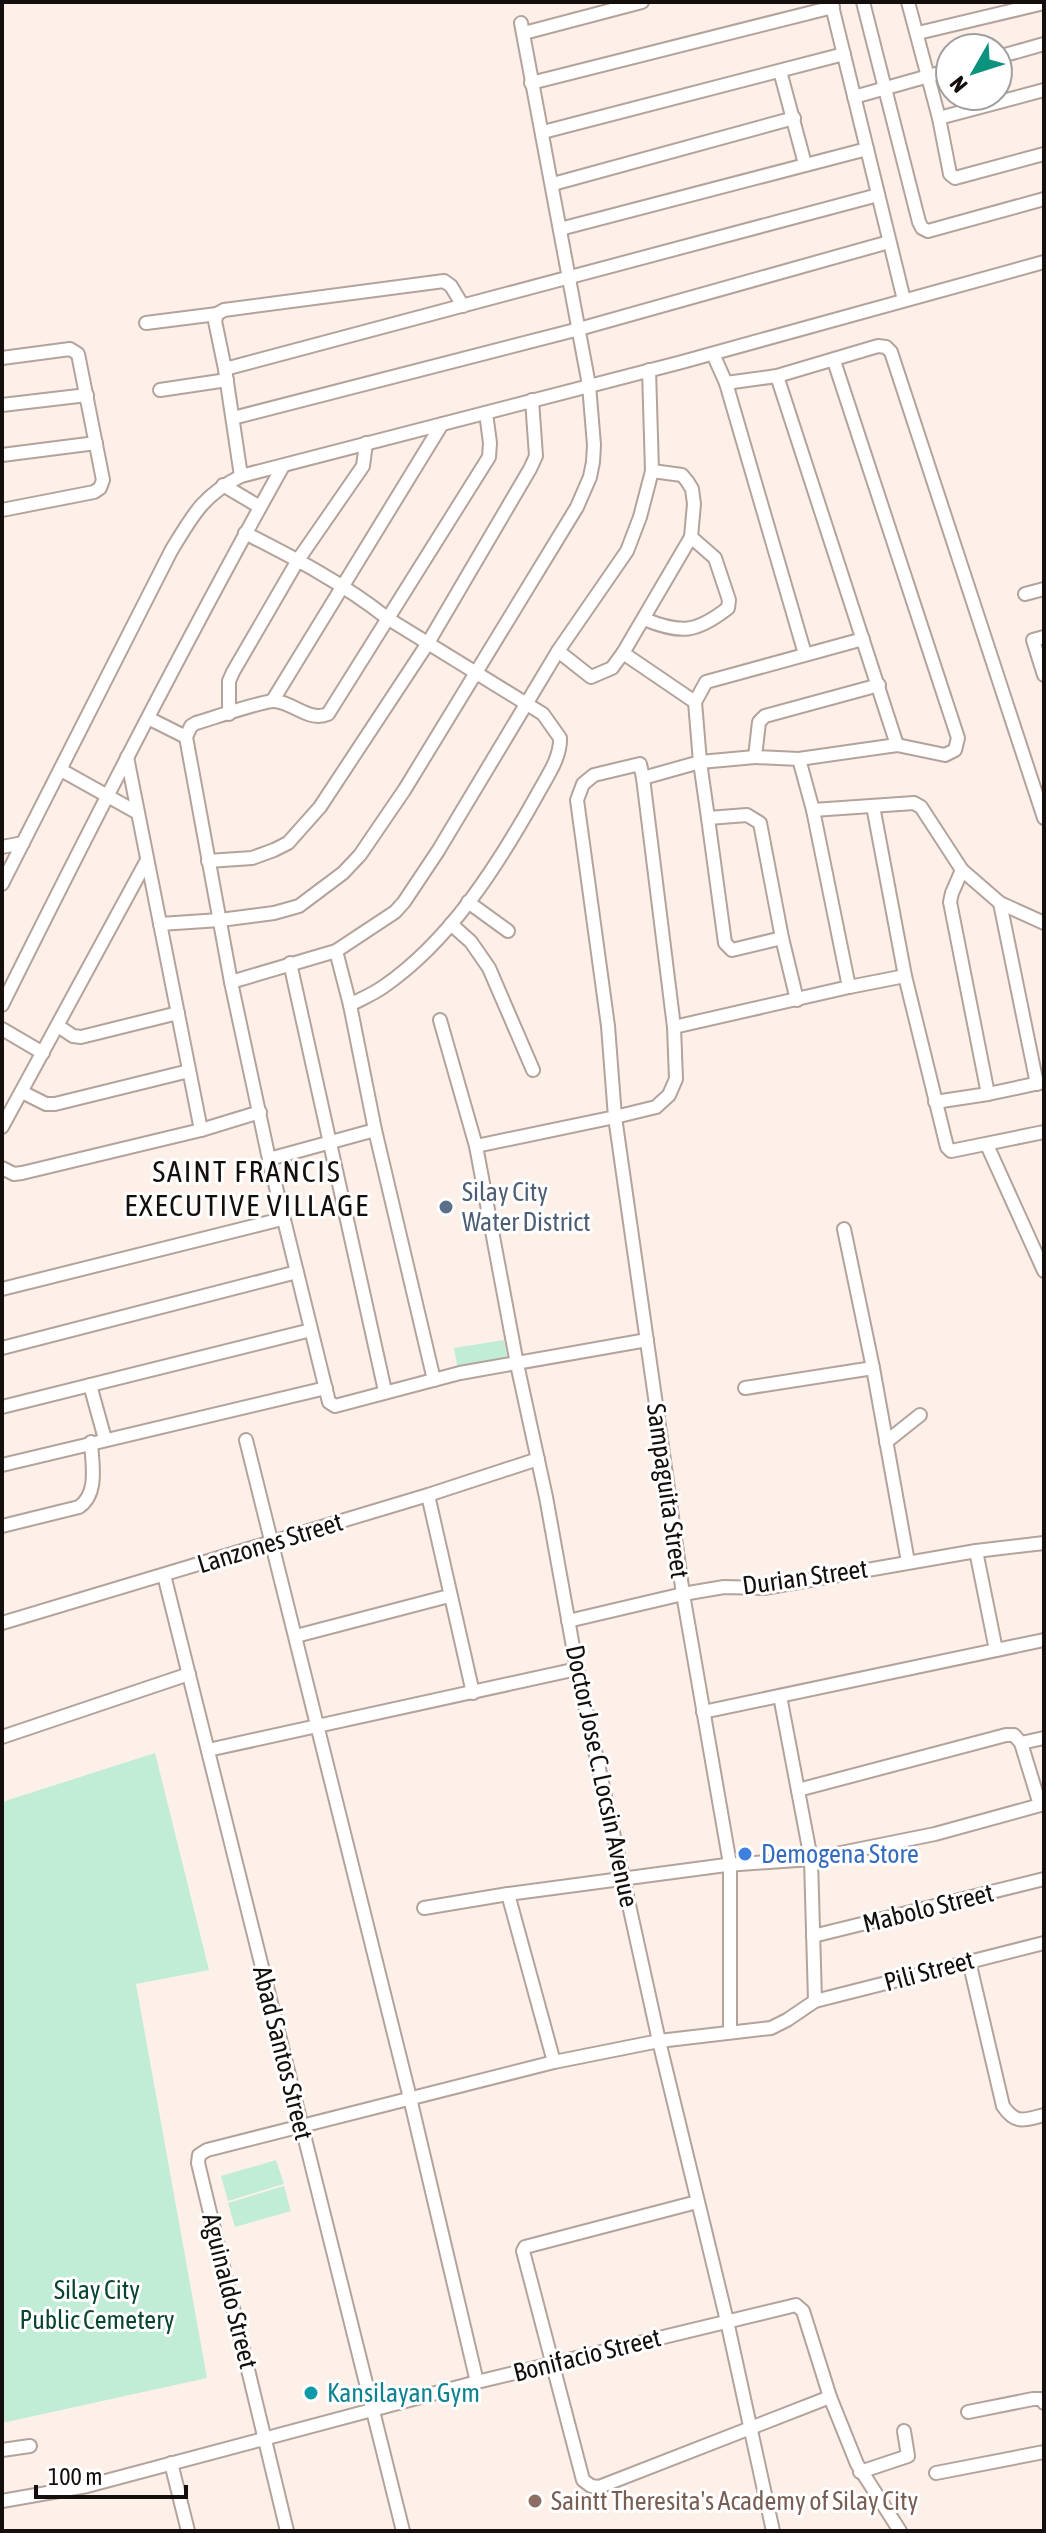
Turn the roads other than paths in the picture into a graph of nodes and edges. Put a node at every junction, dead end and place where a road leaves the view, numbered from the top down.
1 (642, 2) edge
2 (863, 2) edge
3 (908, 2) edge
4 (1044, 3) edge
5 (832, 5) edge
6 (918, 33) junction
7 (1044, 44) edge
8 (1014, 52) edge
9 (844, 54) junction
10 (780, 71) junction
11 (934, 75) edge
12 (929, 76) junction
13 (531, 83) junction
14 (886, 88) junction
15 (1044, 90) edge
16 (854, 97) junction
17 (794, 118) junction
18 (939, 118) junction
19 (543, 132) junction
20 (867, 149) junction
21 (1044, 154) edge
22 (805, 164) junction
23 (553, 184) junction
24 (878, 195) junction
25 (1044, 199) edge
26 (560, 229) junction
27 (889, 242) junction
28 (1044, 262) edge
29 (570, 278) junction
30 (904, 300) junction
31 (463, 306) junction
32 (217, 314) junction
33 (146, 323) dead end
34 (579, 329) junction
35 (713, 354) junction
36 (2, 358) edge
37 (834, 361) junction
38 (649, 370) junction
39 (226, 374) junction
40 (777, 376) junction
41 (726, 383) junction
42 (589, 385) junction
43 (160, 390) dead end
44 (87, 395) junction
45 (532, 400) junction
46 (2, 405) edge
47 (486, 413) junction
48 (233, 418) junction
49 (442, 424) junction
50 (96, 443) junction
51 (366, 443) junction
52 (2, 455) edge
53 (283, 466) junction
54 (652, 471) junction
55 (241, 476) junction
56 (223, 485) junction
57 (260, 507) junction
58 (2, 510) edge
59 (245, 533) junction
60 (691, 537) junction
61 (298, 560) junction
62 (342, 587) junction
63 (1044, 589) edge
64 (1025, 594) dead end
65 (387, 618) junction
66 (644, 619) junction
67 (1044, 637) edge
68 (863, 639) junction
69 (428, 643) junction
70 (558, 651) junction
71 (623, 653) junction
72 (805, 654) junction
73 (476, 673) junction
74 (1044, 675) edge
75 (879, 685) junction
76 (273, 700) junction
77 (695, 702) junction
78 (525, 704) junction
79 (229, 714) junction
80 (148, 718) junction
81 (186, 737) junction
82 (897, 745) junction
83 (127, 757) junction
84 (755, 757) junction
85 (799, 759) junction
86 (700, 762) junction
87 (61, 770) junction
88 (643, 778) junction
89 (106, 796) junction
90 (873, 806) junction
91 (813, 810) junction
92 (138, 813) junction
93 (708, 818) junction
94 (1044, 818) edge
95 (23, 843) junction
96 (2, 847) edge
97 (147, 860) junction
98 (208, 861) junction
99 (962, 870) junction
100 (2, 884) edge
101 (129, 893) junction
102 (155, 902) junction
103 (468, 902) junction
104 (1000, 903) junction
105 (220, 920) junction
106 (1044, 923) edge
107 (160, 924) junction
108 (451, 924) junction
109 (508, 931) dead end
110 (782, 938) junction
111 (336, 951) junction
112 (290, 963) junction
113 (905, 976) junction
114 (231, 982) junction
115 (849, 987) junction
116 (797, 1000) junction
117 (2, 1005) edge
118 (350, 1005) junction
119 (178, 1013) junction
120 (440, 1020) dead end
121 (58, 1026) junction
122 (674, 1027) junction
123 (2, 1029) edge
124 (43, 1053) junction
125 (533, 1070) dead end
126 (189, 1071) junction
127 (1041, 1083) edge
128 (22, 1092) junction
129 (988, 1094) junction
130 (935, 1102) junction
131 (260, 1112) junction
132 (615, 1117) junction
133 (2, 1127) edge
134 (201, 1130) junction
135 (375, 1130) junction
136 (1044, 1132) edge
137 (328, 1143) junction
138 (987, 1145) junction
139 (476, 1146) junction
140 (269, 1159) junction
141 (2, 1168) edge
142 (282, 1219) junction
143 (844, 1229) dead end
144 (1044, 1271) edge
145 (297, 1272) junction
146 (2, 1289) edge
147 (311, 1330) junction
148 (647, 1340) junction
149 (2, 1348) edge
150 (517, 1364) junction
151 (873, 1368) junction
152 (434, 1380) junction
153 (90, 1385) junction
154 (326, 1388) junction
155 (745, 1388) dead end
156 (385, 1391) junction
157 (2, 1407) edge
158 (920, 1415) dead end
159 (105, 1439) junction
160 (246, 1440) dead end
161 (91, 1442) junction
162 (886, 1442) junction
163 (538, 1459) junction
164 (2, 1465) edge
165 (428, 1495) junction
166 (2, 1526) edge
167 (273, 1541) junction
168 (1044, 1543) edge
169 (976, 1551) junction
170 (908, 1562) junction
171 (164, 1575) junction
172 (683, 1594) junction
173 (449, 1596) junction
174 (568, 1621) junction
175 (2, 1623) edge
176 (296, 1636) junction
177 (1044, 1640) edge
178 (996, 1650) junction
179 (577, 1669) junction
180 (189, 1674) junction
181 (473, 1693) junction
182 (780, 1696) junction
183 (703, 1712) junction
184 (318, 1726) junction
185 (2, 1737) edge
186 (1044, 1738) edge
187 (1021, 1743) junction
188 (208, 1750) junction
189 (798, 1790) junction
190 (1042, 1804) edge
191 (811, 1859) junction
192 (730, 1864) junction
193 (625, 1879) junction
194 (1044, 1879) edge
195 (508, 1894) junction
196 (424, 1908) dead end
197 (813, 1936) junction
198 (1044, 1943) edge
199 (969, 1961) junction
200 (815, 2001) junction
201 (730, 2032) junction
202 (659, 2041) junction
203 (554, 2062) junction
204 (410, 2098) junction
205 (1044, 2115) edge
206 (301, 2125) junction
207 (697, 2202) junction
208 (727, 2321) junction
209 (553, 2363) junction
210 (477, 2382) junction
211 (830, 2397) junction
212 (1044, 2403) edge
213 (371, 2411) junction
214 (968, 2412) dead end
215 (751, 2428) junction
216 (904, 2431) dead end
217 (266, 2438) junction
218 (30, 2446) dead end
219 (2, 2450) edge
220 (1044, 2452) edge
221 (171, 2463) junction
222 (860, 2472) junction
223 (936, 2473) dead end
224 (2, 2501) edge
225 (188, 2531) edge
226 (287, 2531) edge
227 (403, 2531) edge
228 (773, 2531) edge
229 (900, 2531) edge

1 - 13 street
2 - 14 street
3 - 6 street
4 - 6 street
5 - 9 street
5 - 13 street
6 - 12 street
7 - 8 street
9 - 10 street
9 - 16 street
10 - 17 street
10 - 19 street
11 - 12 street
12 - 14 street
12 - 18 street
13 - 19 street
14 - 16 street
14 - 25 street
15 - 18 street
16 - 20 street
17 - 22 street
17 - 23 street
18 - 21 street
19 - 23 street
20 - 22 street
20 - 24 street
22 - 26 street
23 - 26 street
24 - 27 street
24 - 29 street
26 - 29 street
27 - 30 street
27 - 34 street
28 - 30 street
29 - 31 street
29 - 34 street
30 - 35 street
31 - 32 street
31 - 39 street
32 - 33 street
32 - 39 street
34 - 42 street
34 - 48 street
35 - 38 street
35 - 41 street
36 - 44 street
37 - 40 street
37 - 82 street
37 - 94 street
38 - 42 street
38 - 54 street
39 - 43 street
39 - 48 street
40 - 41 street
40 - 68 street
41 - 72 street
42 - 45 street
42 - 73 street
44 - 46 street
44 - 50 street
45 - 47 street
45 - 69 street
47 - 49 street
47 - 65 street
48 - 55 street
49 - 51 street
49 - 62 street
50 - 52 street
50 - 58 street
51 - 53 street
51 - 61 street
53 - 55 street
53 - 57 street
54 - 60 street
54 - 70 street
55 - 56 street
56 - 57 street
56 - 87 street
57 - 59 street
59 - 61 street
59 - 80 street
60 - 66 street
60 - 66 street
61 - 62 street
61 - 79 street
62 - 65 street
62 - 76 street
63 - 64 street
65 - 69 street
65 - 76 street
66 - 71 street
67 - 74 street
68 - 72 street
68 - 75 street
69 - 73 street
69 - 98 street
70 - 71 street
70 - 78 street
71 - 77 street
72 - 77 street
73 - 78 street
73 - 105 street
75 - 82 street
75 - 84 street
76 - 79 street
77 - 86 street
78 - 103 street
78 - 111 street
79 - 81 street
80 - 81 street
80 - 83 street
81 - 98 street
82 - 85 street
83 - 89 street
83 - 92 street
84 - 85 street
84 - 86 street
85 - 91 street
86 - 88 street
86 - 93 street
87 - 89 street
87 - 95 street
88 - 122 street
88 - 132 street, Sampaguita Street
89 - 92 street
89 - 117 street
90 - 91 street
90 - 99 street
90 - 113 street
91 - 115 street
92 - 97 street
93 - 110 street
93 - 110 street
95 - 96 street
95 - 100 street
97 - 101 street
97 - 102 street
98 - 105 street
99 - 104 street
99 - 129 street
101 - 102 street
101 - 121 street
102 - 107 street
103 - 108 street
103 - 109 street
104 - 106 street
104 - 127 street
105 - 107 street
105 - 114 street
107 - 119 street
108 - 118 street
108 - 125 street
110 - 116 street
111 - 112 street
111 - 118 street
112 - 114 street
112 - 137 street
113 - 115 street
113 - 130 street
114 - 131 street
115 - 116 street
116 - 122 street
118 - 135 street
119 - 121 street
119 - 126 street
120 - 139 street, Doctor Jose C. Locsin Avenue
121 - 124 street
122 - 132 street
123 - 124 street
124 - 128 street
126 - 128 street
126 - 134 street
127 - 129 street
128 - 133 street
129 - 130 street
130 - 138 street
131 - 134 street
131 - 140 street
132 - 139 street
132 - 148 street, Sampaguita Street
134 - 141 street
135 - 137 street
135 - 152 street
136 - 138 street
137 - 140 street
137 - 156 street
138 - 144 street
139 - 150 street, Doctor Jose C. Locsin Avenue
140 - 142 street
142 - 145 street
142 - 146 street
143 - 151 street
145 - 147 street
145 - 149 street
147 - 153 street
147 - 154 street
148 - 150 street
148 - 172 street, Sampaguita Street
150 - 152 street
150 - 163 street, Doctor Jose C. Locsin Avenue
151 - 155 street
151 - 162 street
152 - 156 street
153 - 157 street
153 - 159 street
154 - 156 street
154 - 159 street
158 - 162 street
159 - 161 street
160 - 167 street
161 - 164 street
161 - 166 street
162 - 170 street
163 - 165 street, Lanzones Street
163 - 174 street, Doctor Jose C. Locsin Avenue
165 - 167 street, Lanzones Street
165 - 173 street
167 - 171 street, Lanzones Street
167 - 176 street
168 - 169 street, Durian Street
169 - 170 street, Durian Street
169 - 178 street
170 - 172 street, Durian Street
171 - 175 street, Lanzones Street
171 - 180 street, Abad Santos Street
172 - 174 street, Durian Street
172 - 183 street, Sampaguita Street
173 - 176 street
173 - 181 street
174 - 179 street, Doctor Jose C. Locsin Avenue
176 - 184 street
177 - 178 street
178 - 182 street
179 - 181 street
179 - 193 street, Doctor Jose C. Locsin Avenue
180 - 185 street
180 - 188 street, Abad Santos Street
181 - 184 street
182 - 183 street
182 - 189 street
183 - 192 street, Sampaguita Street
184 - 188 street
184 - 204 street
186 - 187 street
187 - 189 street
187 - 190 street
188 - 206 street, Abad Santos Street
189 - 191 street
190 - 191 street
191 - 192 street
191 - 197 street
192 - 193 street
192 - 201 street, Sampaguita Street
193 - 195 street
193 - 202 street, Doctor Jose C. Locsin Avenue
194 - 197 street, Mabolo Street
195 - 196 street
195 - 203 street
197 - 200 street
198 - 199 street, Pili Street
199 - 200 street, Pili Street
199 - 205 street
200 - 201 street, Pili Street
201 - 202 street, Pili Street
202 - 203 street, Pili Street
202 - 207 street, Doctor Jose C. Locsin Avenue
203 - 204 street, Aguinaldo Street
204 - 206 street, Aguinaldo Street
204 - 210 street
206 - 213 street, Abad Santos Street
206 - 217 street, Aguinaldo Street
207 - 208 street, Doctor Jose C. Locsin Avenue
207 - 209 street
208 - 209 street, Bonifacio Street
208 - 211 street, Bonifacio Street
208 - 215 street, Doctor Jose C. Locsin Avenue
209 - 210 street, Bonifacio Street
209 - 215 street
210 - 213 street, Bonifacio Street
211 - 215 street
211 - 222 street
212 - 214 street
213 - 217 street, Bonifacio Street
213 - 227 street, Abad Santos Street
215 - 228 street, Doctor Jose C. Locsin Avenue
216 - 222 street
217 - 221 street, Bonifacio Street
217 - 226 street, Aguinaldo Street
218 - 219 street
220 - 223 street
221 - 224 street, Bonifacio Street
221 - 225 street
222 - 229 street

